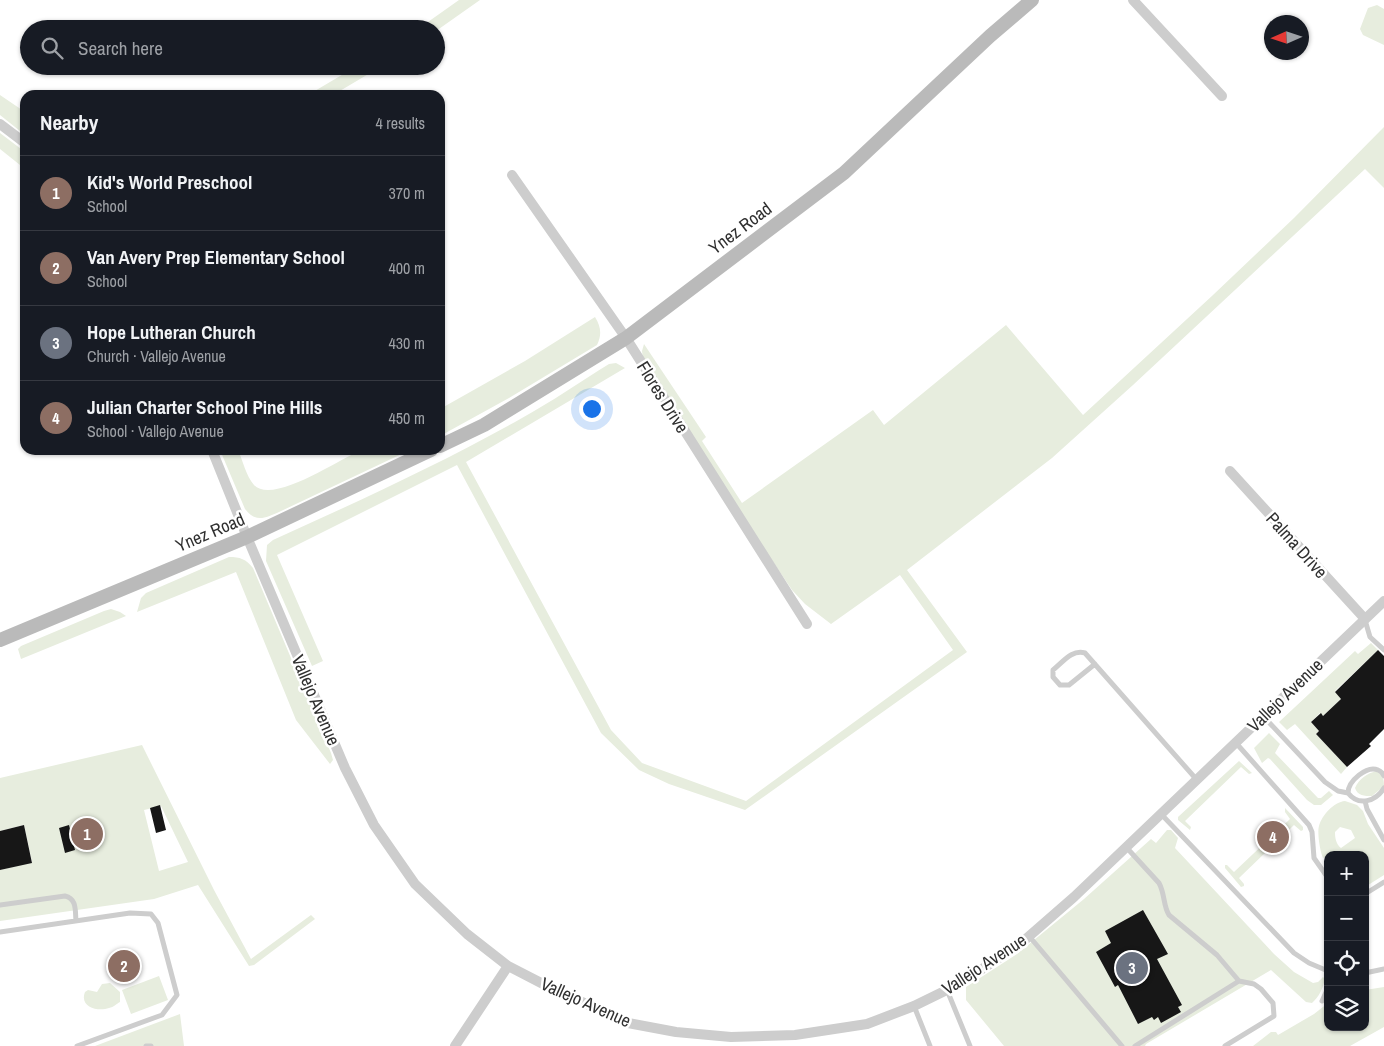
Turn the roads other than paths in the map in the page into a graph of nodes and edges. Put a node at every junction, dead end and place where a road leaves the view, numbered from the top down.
1 (1032, 0) edge
2 (1133, 0) edge
3 (1222, 96) dead end
4 (0, 124) edge
5 (20, 139) edge
6 (512, 175) dead end
7 (626, 338) junction
8 (445, 444) edge
9 (214, 455) edge
10 (420, 455) edge
11 (1230, 471) dead end
12 (247, 537) junction
13 (1384, 601) edge
14 (1364, 619) junction
15 (807, 624) dead end
16 (0, 640) edge
17 (1384, 650) edge
18 (1095, 664) junction
19 (1264, 716) junction
20 (1236, 742) junction
21 (1384, 776) edge
22 (1197, 780) junction
23 (1384, 788) edge
24 (1348, 793) junction
25 (1366, 801) junction
26 (1161, 814) junction
27 (1384, 840) edge
28 (1126, 847) junction
29 (1324, 872) edge
30 (1384, 882) edge
31 (1369, 891) edge
32 (0, 905) edge
33 (76, 921) junction
34 (0, 932) edge
35 (1029, 936) junction
36 (508, 966) junction
37 (1324, 969) edge
38 (1384, 969) edge
39 (1369, 972) edge
40 (1239, 981) junction
41 (947, 990) junction
42 (1324, 997) edge
43 (1322, 1001) dead end
44 (914, 1006) junction
45 (77, 1046) edge
46 (146, 1046) edge
47 (151, 1046) edge
48 (455, 1046) edge
49 (930, 1046) edge
50 (970, 1046) edge
51 (1122, 1046) edge
52 (1135, 1046) edge
53 (1225, 1046) edge

1 - 7 main road, Ynez Road
2 - 3 street
4 - 5 street
6 - 7 street, Flores Drive
7 - 8 main road, Ynez Road
7 - 15 street, Flores Drive
9 - 12 street, Vallejo Avenue
10 - 12 main road, Ynez Road
11 - 14 street, Palma Drive
12 - 16 main road, Ynez Road
12 - 36 street, Vallejo Avenue
13 - 14 street, Vallejo Avenue
14 - 17 lane
14 - 19 street, Vallejo Avenue
18 - 18 lane
18 - 22 lane
19 - 20 street, Vallejo Avenue
19 - 24 lane
20 - 22 street, Vallejo Avenue
20 - 29 lane
21 - 24 lane
22 - 26 street, Vallejo Avenue
23 - 25 lane
24 - 25 lane
25 - 27 lane
26 - 28 street, Vallejo Avenue
26 - 37 lane
28 - 35 street, Vallejo Avenue
28 - 40 lane
30 - 31 lane
32 - 33 lane
33 - 34 lane
33 - 45 lane
35 - 41 street, Vallejo Avenue
35 - 51 lane
36 - 44 street, Vallejo Avenue
36 - 48 street
38 - 39 lane
40 - 52 lane
40 - 53 lane
41 - 44 street, Vallejo Avenue
41 - 50 lane
42 - 43 lane
44 - 49 lane
46 - 47 lane

